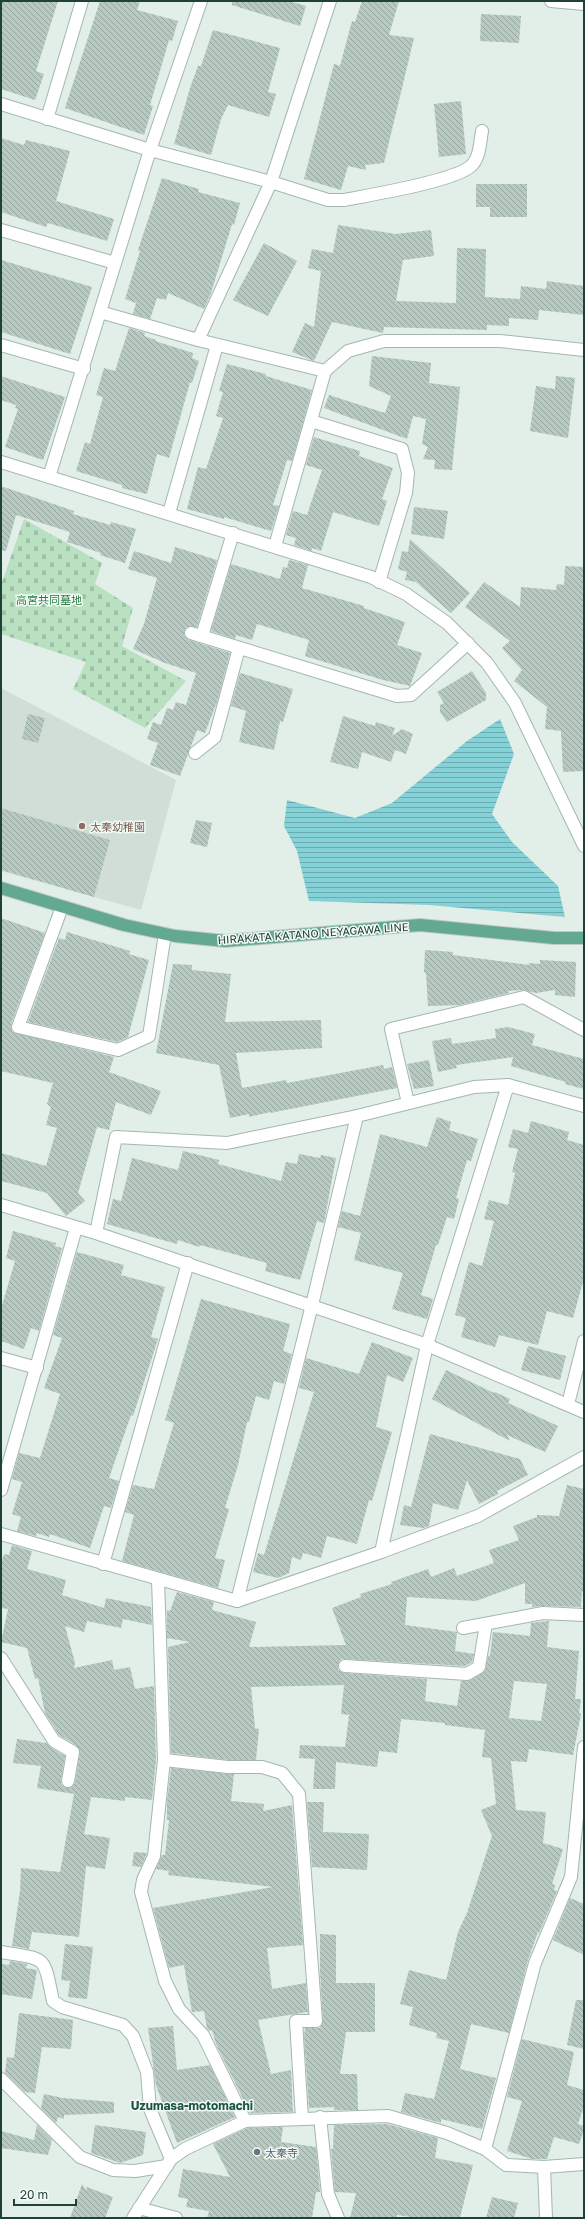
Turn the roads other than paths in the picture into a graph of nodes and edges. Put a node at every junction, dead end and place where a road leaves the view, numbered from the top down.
1 (82, 1) edge
2 (201, 1) edge
3 (330, 1) edge
4 (551, 1) edge
5 (584, 4) edge
6 (1, 104) edge
7 (47, 118) junction
8 (482, 131) dead end
9 (150, 150) junction
10 (271, 182) junction
11 (1, 230) edge
12 (115, 263) junction
13 (100, 312) junction
14 (198, 340) junction
15 (1, 345) edge
16 (216, 345) junction
17 (584, 350) edge
18 (84, 369) junction
19 (325, 371) junction
20 (311, 421) junction
21 (1, 462) edge
22 (49, 477) junction
23 (169, 513) junction
24 (233, 533) junction
25 (275, 546) junction
26 (379, 582) junction
27 (468, 643) junction
28 (239, 648) junction
29 (195, 753) dead end
30 (584, 846) edge
31 (1, 888) edge
32 (62, 907) junction
33 (165, 934) junction
34 (584, 938) edge
35 (584, 1030) edge
36 (508, 1085) junction
37 (408, 1103) junction
38 (584, 1106) edge
39 (356, 1116) junction
40 (1, 1205) edge
41 (76, 1228) junction
42 (96, 1233) junction
43 (188, 1263) junction
44 (312, 1305) junction
45 (584, 1341) edge
46 (427, 1345) junction
47 (1, 1358) edge
48 (37, 1368) junction
49 (568, 1404) junction
50 (584, 1412) edge
51 (584, 1457) edge
52 (1, 1490) edge
53 (1, 1534) edge
54 (381, 1552) junction
55 (103, 1564) junction
56 (158, 1579) junction
57 (237, 1600) junction
58 (584, 1615) edge
59 (486, 1624) junction
60 (463, 1628) dead end
61 (1, 1658) edge
62 (345, 1666) dead end
63 (584, 1746) edge
64 (164, 1760) junction
65 (68, 1781) dead end
66 (1, 1952) edge
67 (1, 2079) edge
68 (320, 2117) junction
69 (302, 2118) junction
70 (245, 2121) junction
71 (485, 2149) junction
72 (169, 2162) junction
73 (584, 2164) edge
74 (544, 2167) junction
75 (136, 2213) edge
76 (176, 2218) edge
77 (338, 2218) edge
78 (546, 2218) edge

1 - 7 street
2 - 9 street
3 - 10 street
4 - 5 street
6 - 7 street
7 - 9 street
8 - 10 street
9 - 10 street
9 - 12 street
10 - 14 street
11 - 12 street
12 - 13 street
13 - 14 street
13 - 18 street
14 - 16 street
15 - 18 street
16 - 19 street
16 - 23 street
17 - 19 street
18 - 22 street
19 - 20 street
20 - 25 street
20 - 26 street
21 - 22 street
22 - 23 street
23 - 24 street
24 - 25 street
24 - 28 street
25 - 26 street
26 - 27 street
27 - 28 street
27 - 30 street
28 - 29 street
31 - 32 main road, HIRAKATA KATANO NEYAGAWA LINE
32 - 33 main road, HIRAKATA KATANO NEYAGAWA LINE
32 - 33 street
33 - 34 main road, HIRAKATA KATANO NEYAGAWA LINE
35 - 37 street
36 - 37 street
36 - 38 street
36 - 46 street
37 - 39 street
39 - 42 street
39 - 44 street
40 - 41 street
41 - 42 street
41 - 48 street
42 - 43 street
43 - 44 street
43 - 55 street
44 - 46 street
44 - 57 street
45 - 49 street
46 - 49 street
46 - 54 street
47 - 48 street
48 - 52 street
49 - 50 street
51 - 54 street
53 - 55 street
54 - 57 street
55 - 56 street
56 - 57 street
56 - 64 street
58 - 59 street
59 - 60 street
59 - 62 street
61 - 65 street
63 - 71 street
64 - 69 street
64 - 70 street
66 - 72 street
67 - 72 street
68 - 69 street
68 - 71 street
68 - 77 street
69 - 70 street
70 - 72 street
71 - 74 street
72 - 75 street
73 - 74 street
74 - 78 street
75 - 76 street

